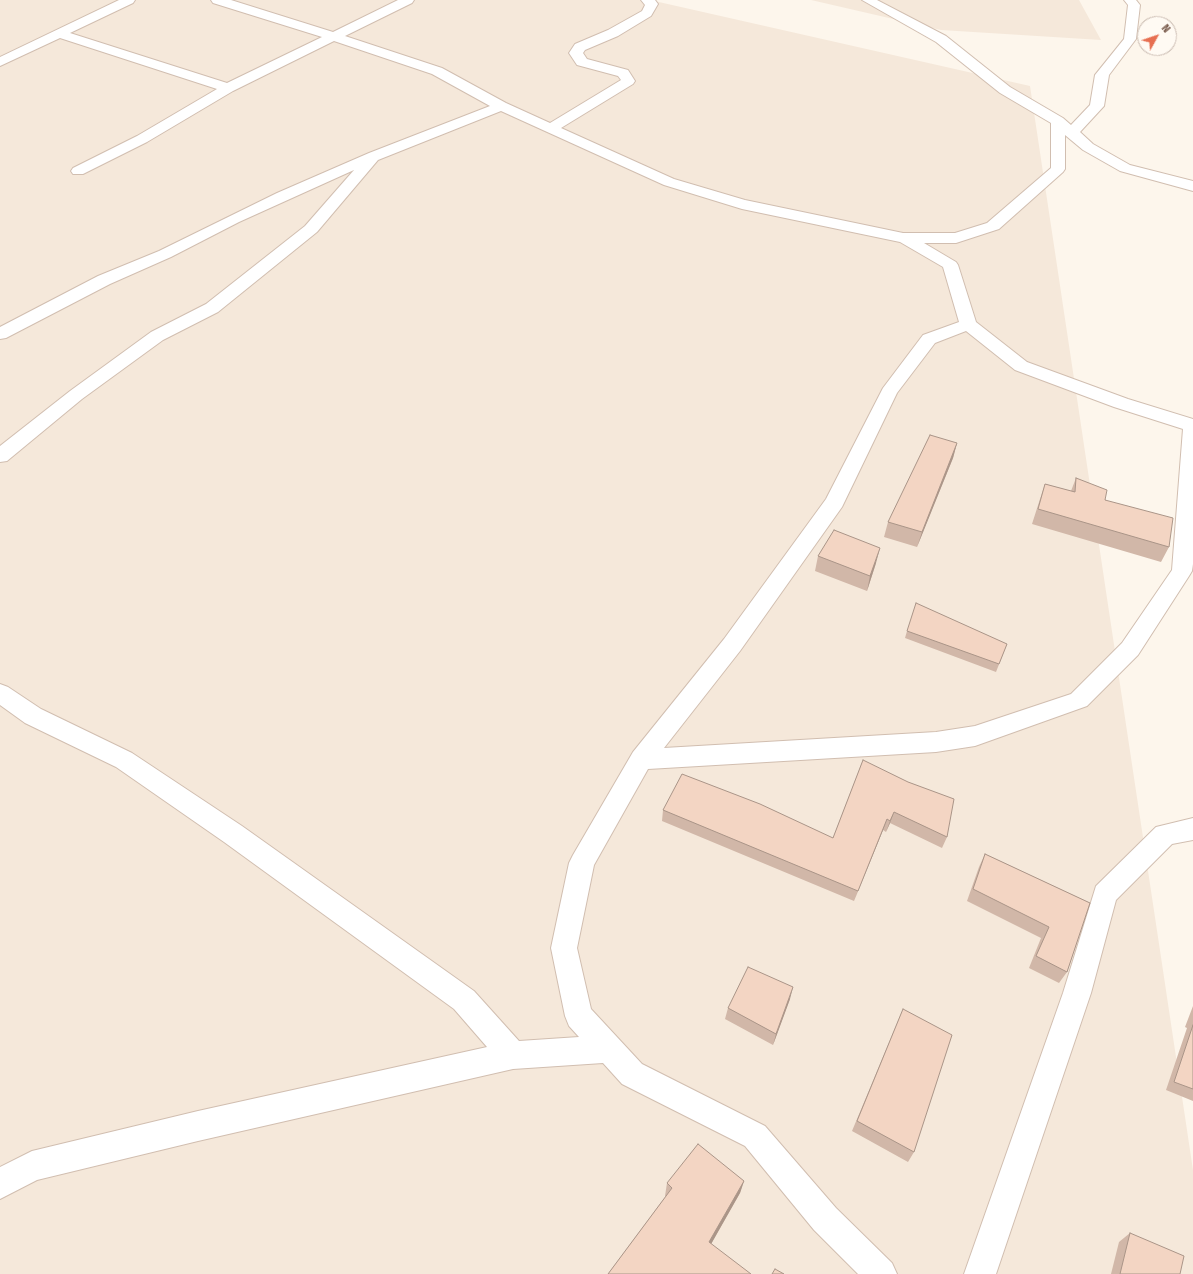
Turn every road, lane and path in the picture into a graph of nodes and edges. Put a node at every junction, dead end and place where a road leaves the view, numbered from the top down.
1 (130, 0) edge
2 (217, 0) edge
3 (408, 0) edge
4 (647, 0) edge
5 (868, 0) edge
6 (1130, 0) edge
7 (60, 34) junction
8 (333, 36) junction
9 (0, 62) edge
10 (228, 88) junction
11 (501, 106) junction
12 (1058, 121) junction
13 (550, 129) junction
14 (1072, 133) junction
15 (374, 156) junction
16 (78, 171) dead end
17 (1193, 186) edge
18 (903, 238) junction
19 (968, 324) junction
20 (0, 334) edge
21 (1193, 426) edge
22 (0, 456) edge
23 (0, 693) edge
24 (640, 759) junction
25 (1193, 829) edge
26 (608, 1049) junction
27 (513, 1055) junction
28 (0, 1184) edge
29 (881, 1274) edge
30 (980, 1274) edge

1 - 7 street
2 - 8 street
3 - 8 street
4 - 13 street
5 - 12 street
6 - 14 street
7 - 9 street
7 - 10 street
8 - 10 street
8 - 11 street
10 - 16 street
11 - 13 street
11 - 15 street
12 - 14 street
12 - 18 street
13 - 18 street
14 - 17 street
15 - 20 street
15 - 22 street
18 - 19 street
19 - 21 street
19 - 24 street
21 - 24 street
23 - 27 street
24 - 26 street
25 - 30 street
26 - 27 street
26 - 29 street
27 - 28 street

